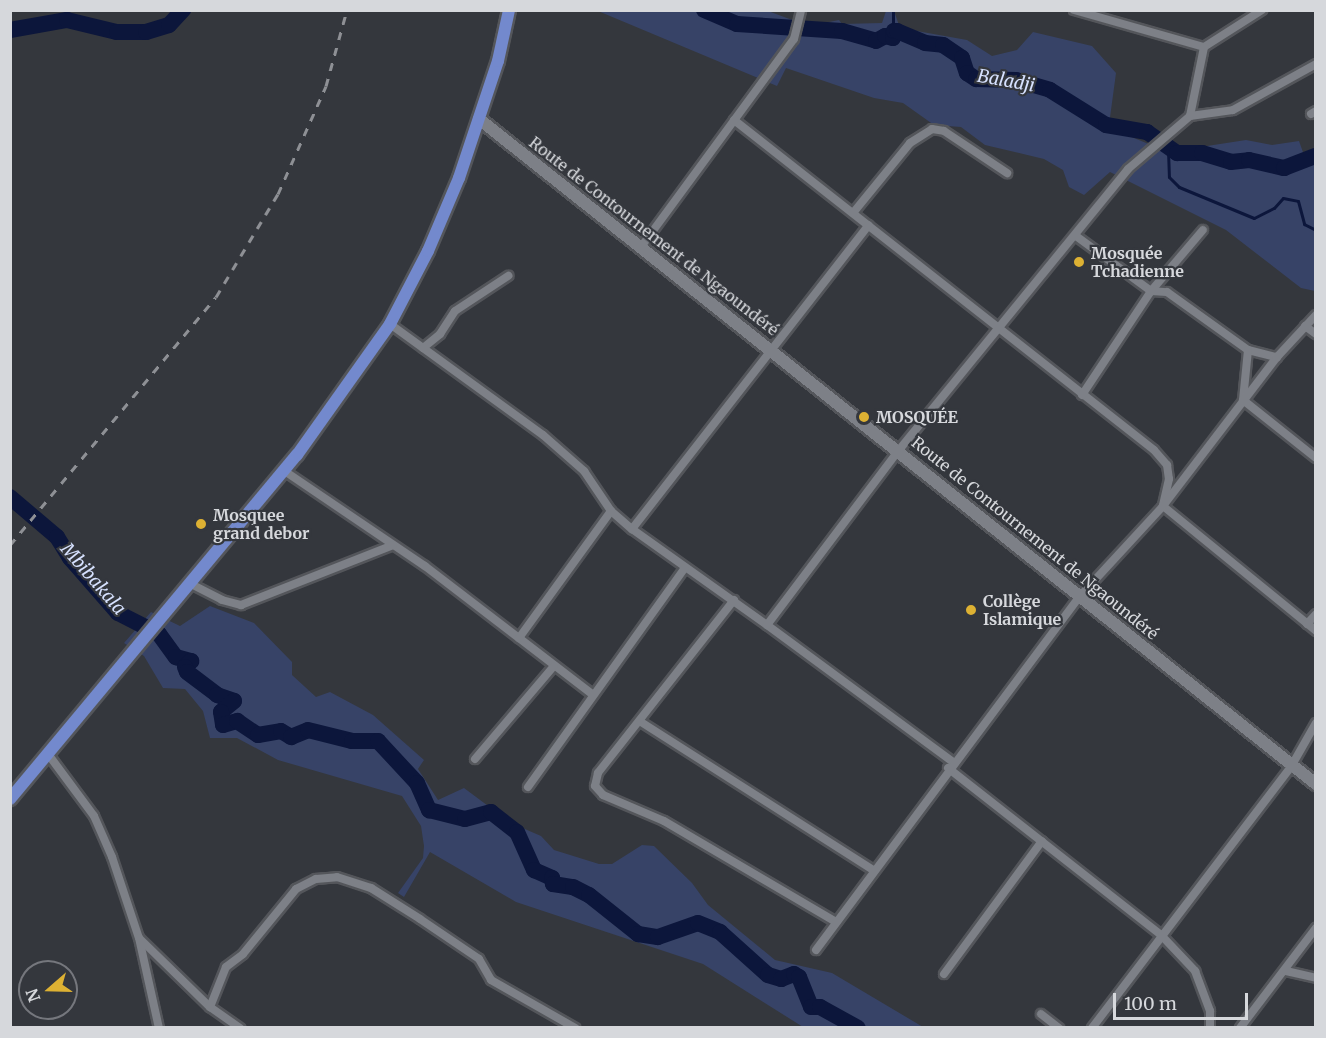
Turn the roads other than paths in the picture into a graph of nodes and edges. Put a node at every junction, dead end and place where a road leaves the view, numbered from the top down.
1 (509, 10) edge
2 (801, 10) edge
3 (1074, 10) edge
4 (1108, 10) edge
5 (1262, 10) edge
6 (1104, 20) junction
7 (1204, 47) junction
8 (1316, 64) edge
9 (1190, 116) junction
10 (479, 118) junction
11 (734, 120) junction
12 (1006, 173) dead end
13 (853, 213) junction
14 (869, 225) junction
15 (1203, 230) dead end
16 (1076, 236) junction
17 (641, 247) junction
18 (508, 276) dead end
19 (1151, 291) junction
20 (1316, 315) edge
21 (390, 324) junction
22 (1305, 326) junction
23 (997, 329) junction
24 (1316, 334) edge
25 (423, 348) junction
26 (771, 349) junction
27 (1248, 350) junction
28 (1277, 357) junction
29 (1082, 395) junction
30 (1243, 400) junction
31 (899, 450) junction
32 (1316, 458) edge
33 (283, 470) junction
34 (1163, 506) junction
35 (612, 511) junction
36 (632, 529) junction
37 (393, 545) junction
38 (685, 568) junction
39 (189, 583) junction
40 (1081, 595) junction
41 (734, 600) junction
42 (1316, 614) edge
43 (1307, 624) junction
44 (767, 625) junction
45 (1316, 631) edge
46 (519, 638) junction
47 (553, 667) junction
48 (592, 694) junction
49 (641, 722) junction
50 (1316, 723) edge
51 (48, 754) junction
52 (475, 759) dead end
53 (951, 765) junction
54 (1292, 765) junction
55 (1316, 784) edge
56 (528, 787) dead end
57 (10, 800) edge
58 (1042, 841) junction
59 (873, 870) junction
60 (836, 922) junction
61 (1316, 928) edge
62 (1161, 935) junction
63 (139, 938) junction
64 (816, 950) dead end
65 (1286, 971) junction
66 (944, 974) dead end
67 (1316, 978) edge
68 (210, 1007) junction
69 (1041, 1014) dead end
70 (159, 1028) edge
71 (240, 1028) edge
72 (575, 1028) edge
73 (1059, 1028) edge
74 (1092, 1028) edge
75 (1210, 1028) edge
76 (1240, 1028) edge

1 - 10 main road
2 - 11 street
3 - 6 street
4 - 6 street
5 - 7 street
6 - 7 street
7 - 9 street
8 - 9 street
9 - 16 street
10 - 17 street, Route de Contournement de Ngaoundéré
10 - 21 main road
11 - 13 street
11 - 17 street
12 - 13 street
13 - 14 street
14 - 23 street
14 - 26 street
15 - 19 street
16 - 19 street
16 - 23 street
17 - 26 street, Route de Contournement de Ngaoundéré
18 - 25 street
19 - 27 street
19 - 29 street
20 - 22 street
21 - 25 street
21 - 33 main road
22 - 24 street
22 - 28 street
23 - 29 street
23 - 31 street
25 - 35 street
26 - 31 street, Route de Contournement de Ngaoundéré
26 - 36 street
27 - 28 street
27 - 30 street
28 - 30 street
29 - 34 street
30 - 32 street
30 - 34 street
31 - 40 street, Route de Contournement de Ngaoundéré
31 - 44 street
33 - 37 street
33 - 39 main road
34 - 40 street
34 - 43 street
35 - 36 street
35 - 46 street
36 - 38 street
37 - 39 street
37 - 46 street
38 - 41 street
38 - 48 street
39 - 51 main road
40 - 53 street
40 - 54 street, Route de Contournement de Ngaoundéré
41 - 44 street
41 - 49 street
42 - 43 street
43 - 45 street
44 - 53 street
46 - 47 street
47 - 48 street
47 - 52 street
48 - 56 street
49 - 59 street
49 - 60 street
50 - 54 street
51 - 57 main road
51 - 63 street
53 - 58 street
53 - 59 street
54 - 55 street, Route de Contournement de Ngaoundéré
54 - 62 street
58 - 62 street
58 - 66 street
59 - 60 street
60 - 64 street
61 - 65 street
62 - 74 street
62 - 75 street
63 - 68 street
63 - 70 street
65 - 67 street
65 - 76 street
68 - 71 street
68 - 72 street
69 - 73 street

